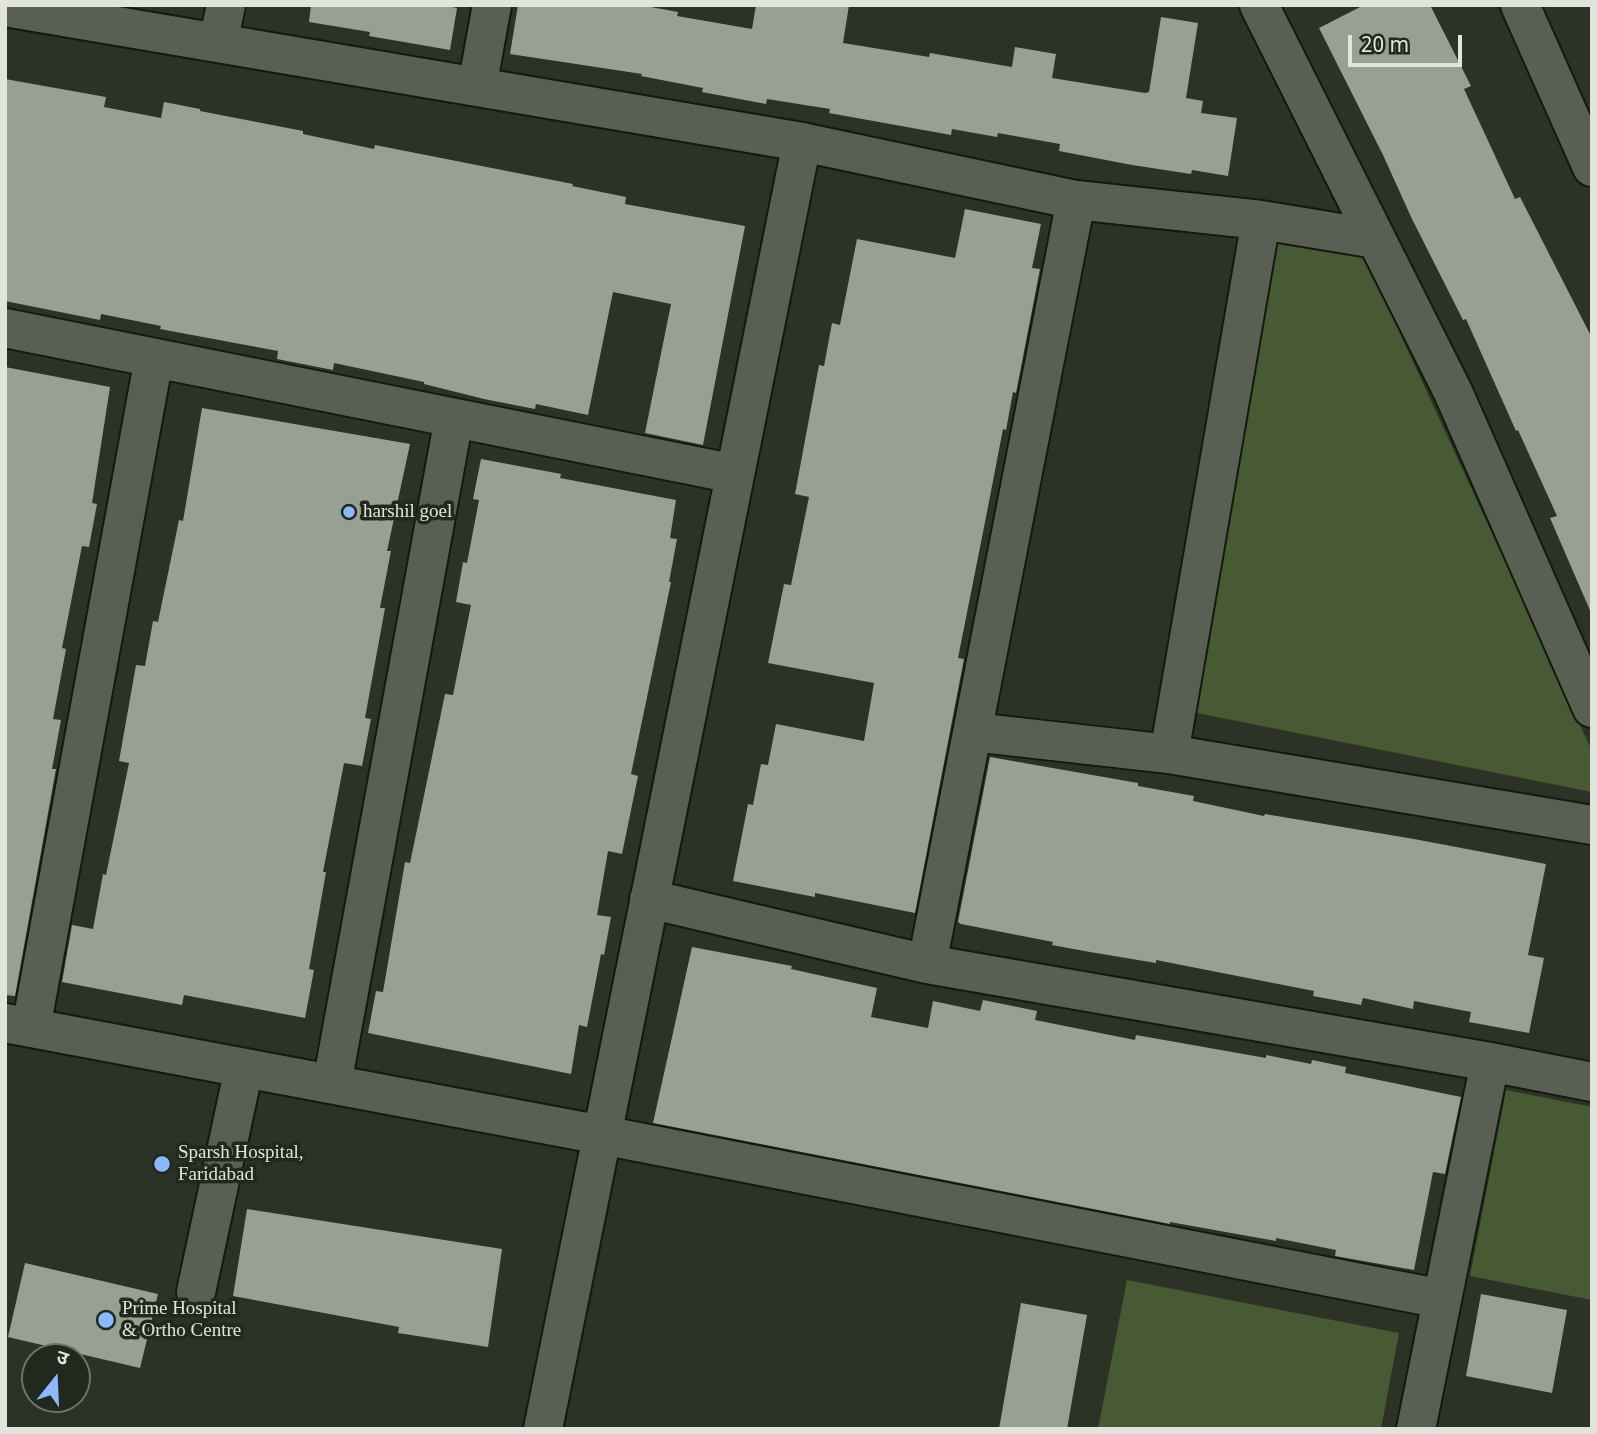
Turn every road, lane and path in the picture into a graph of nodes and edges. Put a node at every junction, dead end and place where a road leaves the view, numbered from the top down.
1 (226, 5) edge
2 (492, 5) edge
3 (1259, 5) edge
4 (1520, 5) edge
5 (5, 7) edge
6 (218, 43) junction
7 (477, 88) junction
8 (802, 142) junction
9 (1592, 167) edge
10 (1076, 200) junction
11 (1261, 220) junction
12 (1376, 239) junction
13 (5, 328) edge
14 (154, 358) junction
15 (454, 418) junction
16 (735, 474) junction
17 (1592, 708) edge
18 (972, 732) junction
19 (1169, 754) junction
20 (1592, 825) edge
21 (649, 899) junction
22 (928, 964) junction
23 (18, 1026) edge
24 (1490, 1062) junction
25 (244, 1068) junction
26 (1592, 1082) edge
27 (332, 1084) junction
28 (602, 1135) junction
29 (197, 1292) dead end
30 (1442, 1299) junction
31 (543, 1429) edge
32 (1416, 1429) edge

1 - 6 street
2 - 7 street
3 - 12 street
4 - 9 street
5 - 6 street
6 - 7 street
7 - 8 street
8 - 10 street
8 - 16 street
10 - 11 street
10 - 18 street
11 - 12 street
11 - 19 street
12 - 17 street
13 - 14 street
14 - 15 street
14 - 23 street
15 - 16 street
15 - 27 street
16 - 21 street
18 - 19 street
18 - 22 street
19 - 20 street
21 - 22 street
21 - 28 street
22 - 24 street
23 - 25 street
24 - 26 street
24 - 30 street
25 - 27 street
25 - 29 street
27 - 28 street
28 - 30 street
28 - 31 street
30 - 32 street

